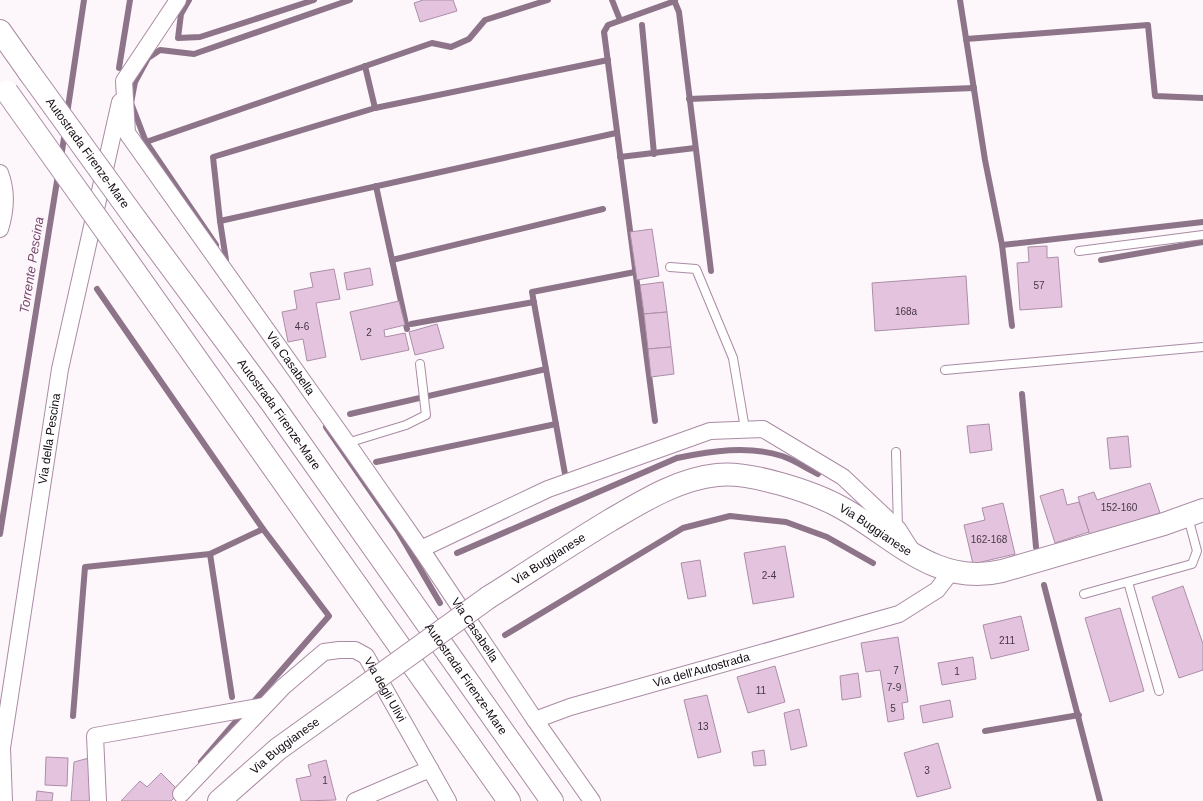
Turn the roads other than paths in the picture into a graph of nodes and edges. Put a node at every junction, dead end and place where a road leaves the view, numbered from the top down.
1 (178, 0) edge
2 (0, 31) edge
3 (124, 81) junction
4 (4, 86) edge
5 (0, 173) edge
6 (0, 229) edge
7 (1203, 235) edge
8 (1079, 251) dead end
9 (670, 268) dead end
10 (1203, 347) edge
11 (420, 364) dead end
12 (945, 370) dead end
13 (745, 429) junction
14 (348, 443) junction
15 (896, 452) dead end
16 (1195, 513) edge
17 (898, 529) junction
18 (421, 549) junction
19 (916, 558) junction
20 (951, 572) junction
21 (1128, 582) junction
22 (1084, 594) dead end
23 (1159, 691) dead end
24 (264, 706) junction
25 (535, 720) junction
26 (430, 769) junction
27 (181, 794) dead end
28 (4, 801) edge
29 (98, 801) edge
30 (219, 801) edge
31 (355, 801) edge
32 (448, 801) edge
33 (509, 801) edge
34 (552, 801) edge
35 (592, 801) edge

1 - 3 street
2 - 34 main road, Autostrada Firenze-Mare, bridge
3 - 14 street, Via Casabella
3 - 28 street, Via della Pescina
4 - 33 main road, bridge
5 - 6 street
7 - 8 lane
9 - 13 lane
10 - 12 lane
11 - 14 lane
13 - 17 street, Via Buggianese
13 - 18 street, Via Buggianese
14 - 18 street, Via Casabella
15 - 17 lane
16 - 20 main road, Via Buggianese
16 - 21 lane
17 - 19 street, Via Buggianese
18 - 25 street, Via Casabella
19 - 20 main road, Via Buggianese
19 - 30 main road, Via Buggianese, bridge
20 - 25 street, Via dell'Autostrada
21 - 22 lane
21 - 23 lane
24 - 26 street, Via degli Ulivi
24 - 27 street, Via degli Ulivi
24 - 29 street
25 - 35 street
26 - 31 street
26 - 32 street, Via degli Ulivi

